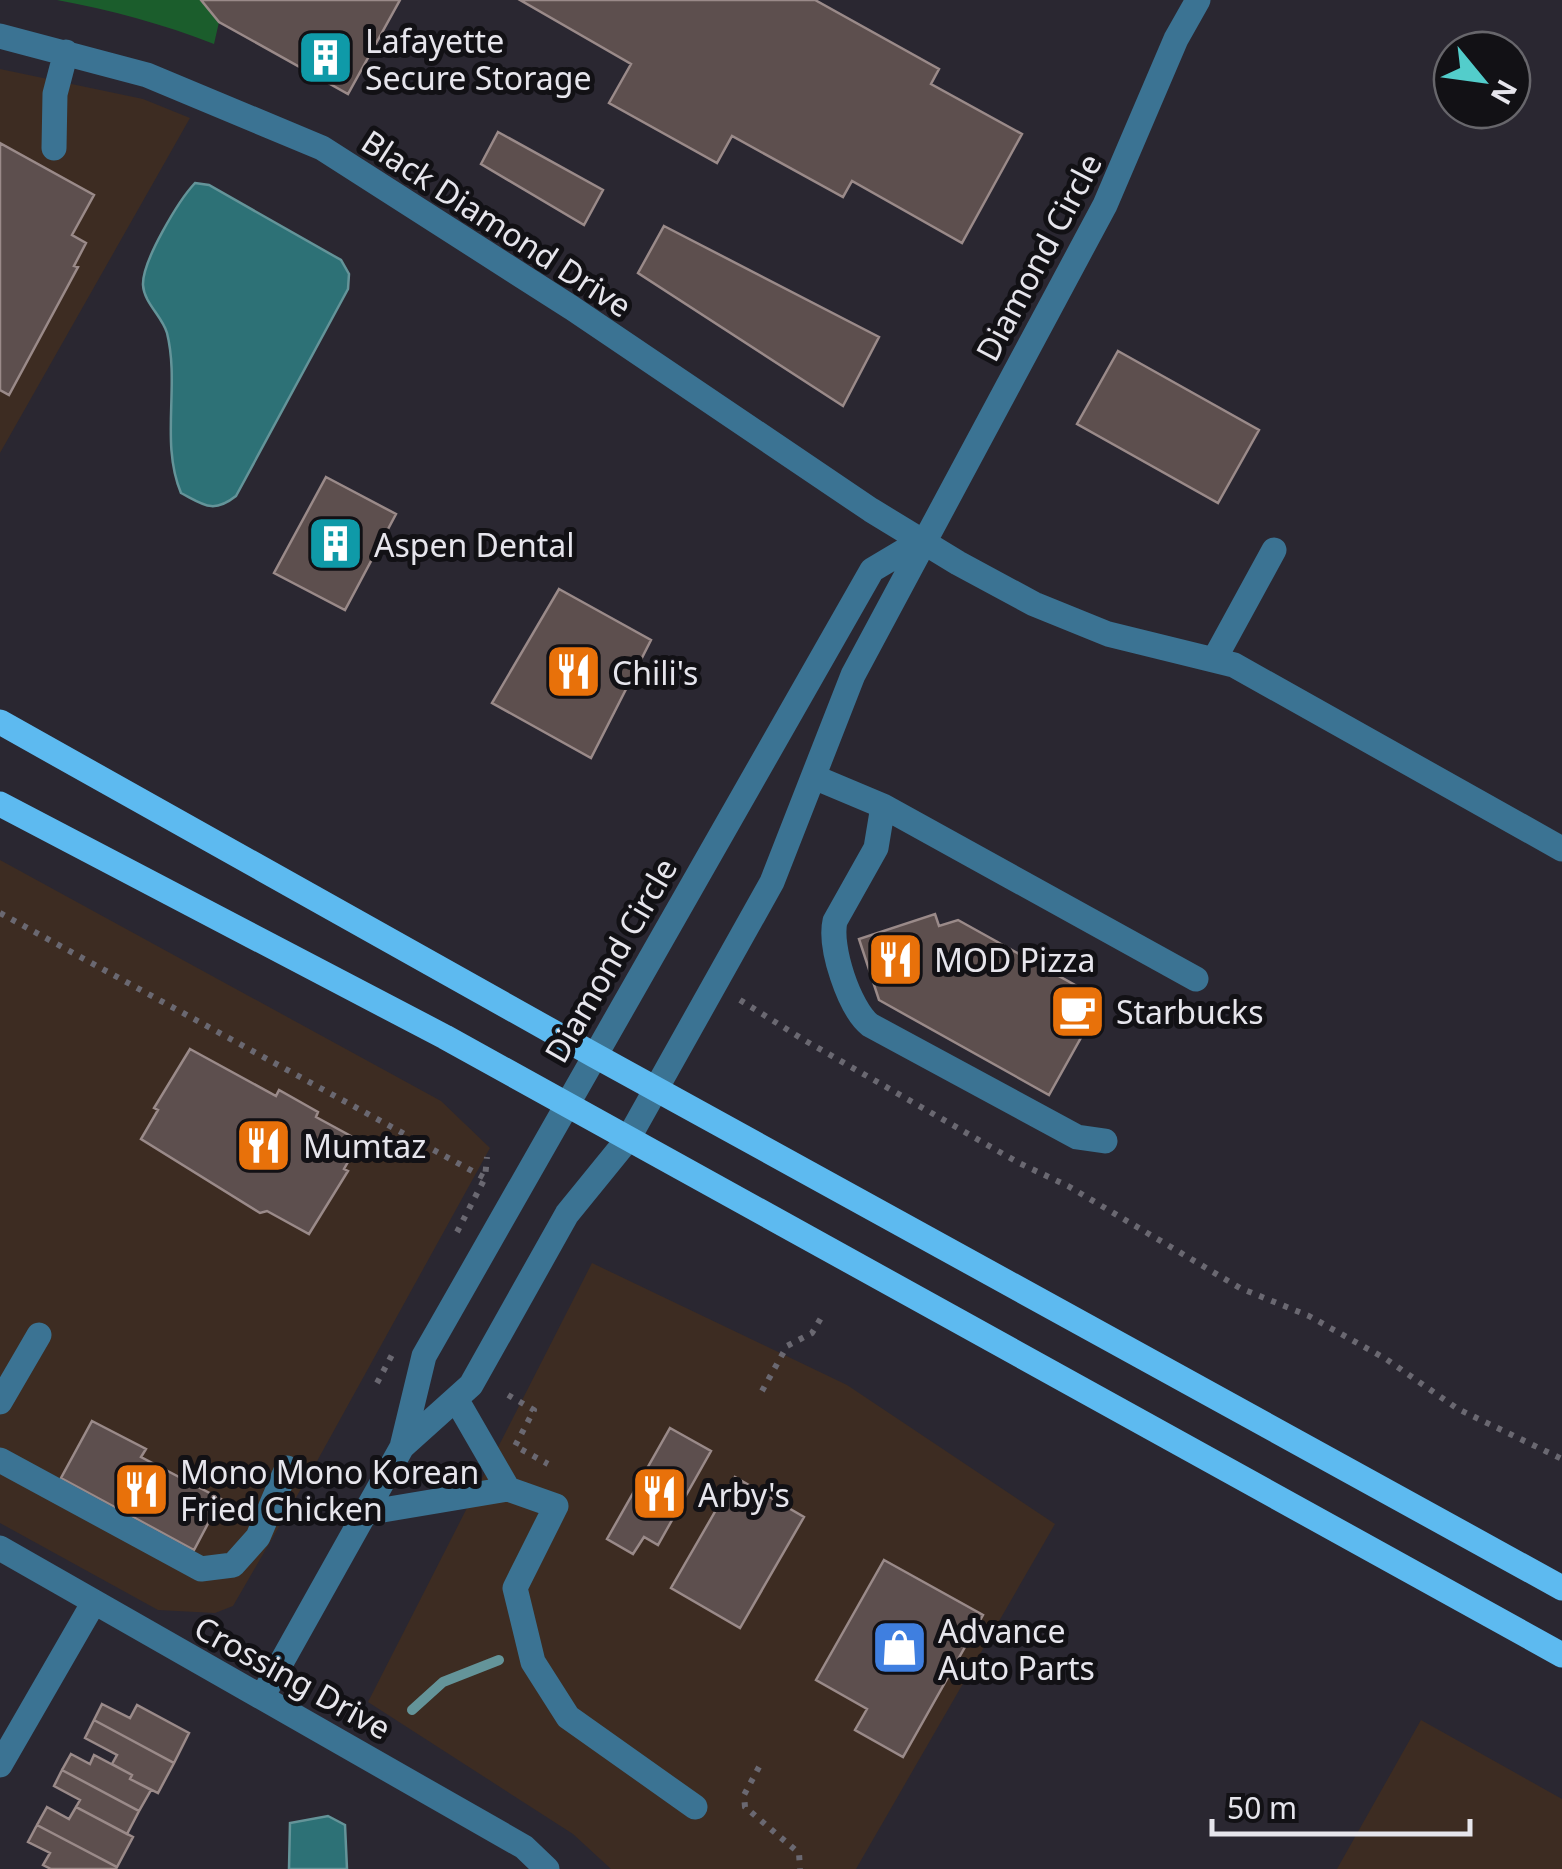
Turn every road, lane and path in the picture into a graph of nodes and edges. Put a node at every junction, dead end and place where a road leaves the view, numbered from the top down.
1 (1198, 0) edge
2 (0, 36) edge
3 (66, 52) junction
4 (54, 148) dead end
5 (924, 539) junction
6 (1274, 550) dead end
7 (1215, 658) junction
8 (0, 722) edge
9 (814, 778) junction
10 (0, 804) edge
11 (883, 806) junction
12 (1562, 849) edge
13 (0, 913) edge
14 (1196, 980) dead end
15 (739, 999) dead end
16 (594, 1055) junction
17 (656, 1090) junction
18 (565, 1104) junction
19 (628, 1139) junction
20 (1105, 1141) dead end
21 (487, 1158) dead end
22 (824, 1313) dead end
23 (38, 1334) dead end
24 (762, 1391) dead end
25 (508, 1395) dead end
26 (456, 1398) junction
27 (0, 1402) edge
28 (402, 1447) junction
29 (1562, 1459) edge
30 (0, 1460) edge
31 (548, 1464) dead end
32 (287, 1468) dead end
33 (508, 1489) junction
34 (365, 1513) junction
35 (0, 1548) edge
36 (1562, 1588) edge
37 (94, 1602) junction
38 (1562, 1655) edge
39 (262, 1697) junction
40 (0, 1764) edge
41 (760, 1767) dead end
42 (694, 1807) dead end
43 (548, 1869) edge
44 (800, 1869) edge

1 - 5 street, Diamond Circle
2 - 3 street, Black Diamond Drive
3 - 4 street
3 - 5 street, Black Diamond Drive
5 - 7 street, Black Diamond Drive
5 - 9 street, Diamond Circle
5 - 16 street, Diamond Circle
6 - 7 street
7 - 12 street, Black Diamond Drive
8 - 16 main road
9 - 11 street
9 - 17 street, Diamond Circle
10 - 18 main road
11 - 14 street
11 - 20 street
13 - 21 path
15 - 29 path
16 - 17 main road
16 - 18 street, Diamond Circle
17 - 19 street, Diamond Circle
17 - 36 main road
18 - 19 main road
18 - 28 street, Diamond Circle
19 - 26 street, Diamond Circle
19 - 38 main road
22 - 24 path
23 - 27 street
25 - 31 path
26 - 28 street, Diamond Circle
26 - 33 street
28 - 34 street, Diamond Circle
30 - 32 street
33 - 34 street
33 - 42 street
34 - 39 street, Diamond Circle
35 - 37 street, Crossing Drive
37 - 39 street, Crossing Drive
37 - 40 street
39 - 43 street, Crossing Drive
41 - 44 path

